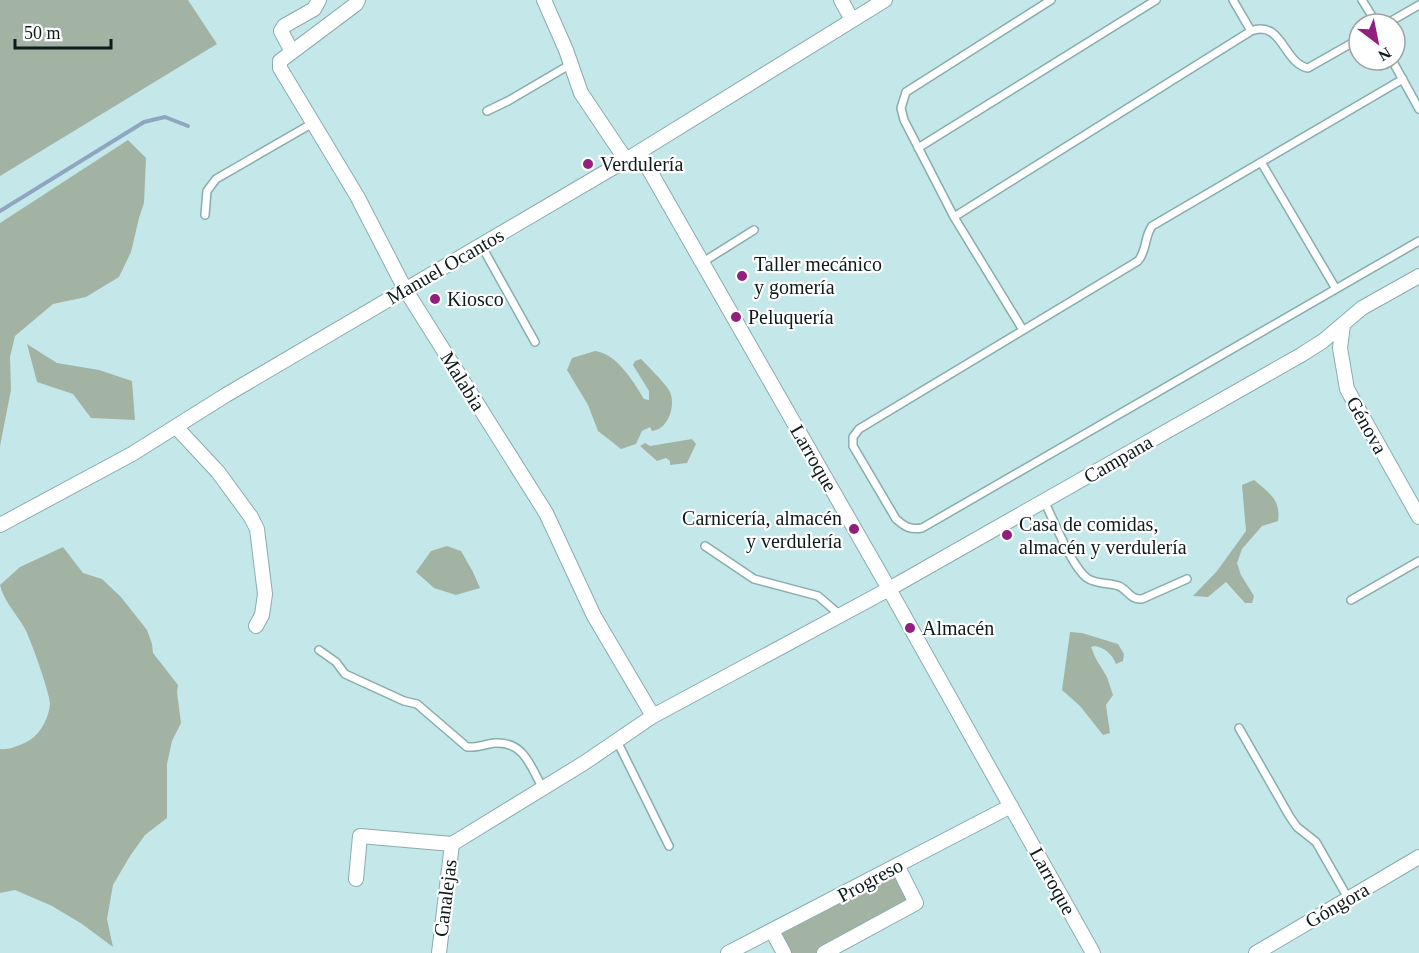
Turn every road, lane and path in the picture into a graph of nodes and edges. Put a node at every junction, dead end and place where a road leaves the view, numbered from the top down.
1 (319, 0) edge
2 (358, 0) edge
3 (544, 0) edge
4 (841, 0) edge
5 (885, 0) edge
6 (1052, 0) edge
7 (1156, 0) edge
8 (1233, 0) edge
9 (852, 20) junction
10 (1251, 31) junction
11 (1347, 46) edge
12 (292, 52) junction
13 (571, 64) junction
14 (1399, 72) edge
15 (1403, 80) junction
16 (1419, 109) edge
17 (487, 111) dead end
18 (313, 123) junction
19 (918, 148) junction
20 (639, 152) junction
21 (626, 160) junction
22 (1261, 162) junction
23 (206, 215) dead end
24 (954, 217) junction
25 (754, 230) dead end
26 (1419, 241) edge
27 (481, 245) junction
28 (703, 262) junction
29 (1419, 276) edge
30 (405, 289) junction
31 (1336, 289) junction
32 (1343, 325) junction
33 (1023, 330) junction
34 (535, 342) dead end
35 (176, 427) junction
36 (1044, 501) junction
37 (1419, 517) edge
38 (0, 525) edge
39 (705, 546) dead end
40 (1419, 561) edge
41 (1187, 579) dead end
42 (889, 589) junction
43 (1351, 600) dead end
44 (840, 615) junction
45 (256, 626) dead end
46 (319, 650) dead end
47 (653, 716) junction
48 (1239, 728) dead end
49 (617, 741) junction
50 (543, 789) junction
51 (1011, 806) junction
52 (452, 844) junction
53 (669, 846) dead end
54 (1419, 857) edge
55 (897, 865) junction
56 (356, 879) dead end
57 (1348, 898) junction
58 (772, 931) junction
59 (439, 953) edge
60 (728, 953) edge
61 (784, 953) edge
62 (824, 953) edge
63 (1093, 953) edge
64 (1256, 953) edge

1 - 12 street
2 - 12 street
3 - 13 street
4 - 9 street
5 - 9 street, Manuel Ocantos
6 - 19 lane
7 - 19 lane
8 - 10 lane
9 - 20 street, Manuel Ocantos
10 - 11 lane
10 - 24 lane
12 - 18 street, Malabia
13 - 17 lane
13 - 21 street
14 - 15 lane
15 - 16 lane
15 - 22 lane
18 - 23 lane
18 - 30 street, Malabia
19 - 24 lane
20 - 21 street, Manuel Ocantos
20 - 28 street, Larroque
21 - 27 street, Manuel Ocantos
22 - 31 lane
22 - 33 lane
24 - 33 lane
25 - 28 lane
26 - 31 lane
27 - 30 street, Manuel Ocantos
27 - 34 lane
28 - 42 street, Larroque
29 - 32 street, Campana
30 - 35 street, Manuel Ocantos
30 - 47 street, Malabia
31 - 33 lane
32 - 36 street, Campana
32 - 37 street, Génova
35 - 38 street, Manuel Ocantos
35 - 45 street
36 - 41 lane
36 - 42 street, Campana
39 - 44 lane
40 - 43 lane
42 - 44 street, Campana
42 - 51 street, Larroque
44 - 47 street, Campana
46 - 50 lane
47 - 49 street, Campana
48 - 57 lane
49 - 50 street, Campana
49 - 53 lane
50 - 52 street, Campana
51 - 55 street, Progreso
51 - 63 street, Larroque
52 - 56 street
52 - 59 street, Canalejas
54 - 57 street, Góngora
55 - 58 street, Progreso
55 - 62 street
57 - 64 street, Góngora
58 - 60 street, Progreso
58 - 61 street

